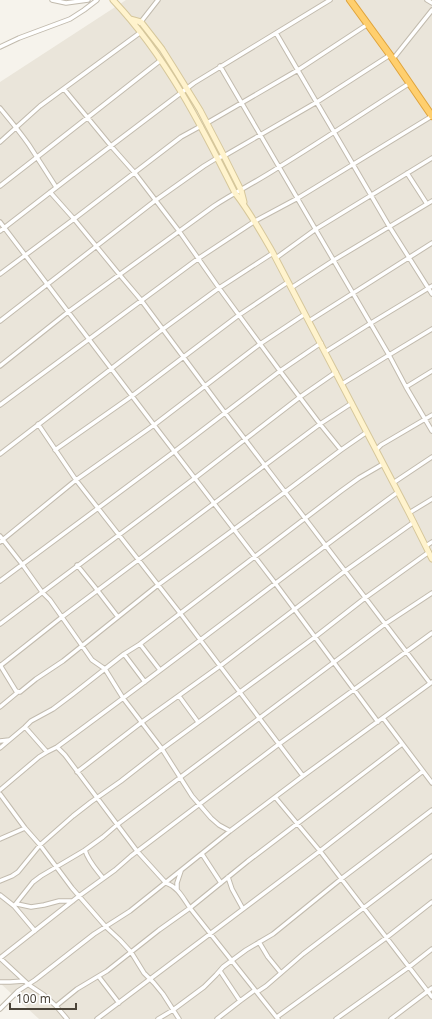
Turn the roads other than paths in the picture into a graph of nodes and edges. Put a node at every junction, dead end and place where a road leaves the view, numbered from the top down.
1 (52, 0) edge
2 (88, 0) edge
3 (97, 0) edge
4 (113, 0) edge
5 (158, 0) edge
6 (330, 0) edge
7 (350, 0) edge
8 (427, 0) edge
9 (432, 4) edge
10 (432, 10) edge
11 (130, 18) junction
12 (141, 22) junction
13 (368, 24) junction
14 (136, 26) junction
15 (141, 32) junction
16 (276, 32) junction
17 (0, 47) edge
18 (392, 57) junction
19 (161, 60) junction
20 (220, 66) junction
21 (298, 70) junction
22 (410, 83) junction
23 (187, 88) junction
24 (64, 89) junction
25 (182, 92) junction
26 (317, 102) junction
27 (242, 103) junction
28 (0, 108) edge
29 (4, 113) junction
30 (432, 116) edge
31 (0, 117) edge
32 (87, 117) junction
33 (207, 123) junction
34 (201, 126) junction
35 (17, 128) junction
36 (335, 132) junction
37 (261, 135) junction
38 (0, 142) edge
39 (111, 146) junction
40 (224, 156) junction
41 (36, 158) junction
42 (217, 158) junction
43 (432, 158) edge
44 (353, 164) junction
45 (280, 167) junction
46 (134, 172) junction
47 (407, 173) junction
48 (0, 186) edge
49 (56, 187) junction
50 (241, 190) junction
51 (50, 192) junction
52 (235, 193) junction
53 (371, 195) junction
54 (298, 198) junction
55 (156, 200) junction
56 (432, 201) edge
57 (426, 204) junction
58 (245, 205) junction
59 (74, 219) junction
60 (255, 221) junction
61 (0, 222) edge
62 (389, 226) junction
63 (5, 228) junction
64 (316, 229) junction
65 (0, 231) edge
66 (179, 231) junction
67 (432, 243) edge
68 (96, 247) junction
69 (273, 253) junction
70 (26, 255) junction
71 (409, 257) junction
72 (199, 258) junction
73 (276, 258) junction
74 (334, 260) junction
75 (0, 274) edge
76 (119, 274) junction
77 (288, 282) junction
78 (48, 285) junction
79 (430, 287) edge
80 (219, 288) junction
81 (291, 288) junction
82 (353, 292) junction
83 (432, 294) edge
84 (141, 300) junction
85 (68, 312) junction
86 (305, 314) junction
87 (239, 315) junction
88 (309, 321) junction
89 (0, 322) edge
90 (371, 323) junction
91 (163, 329) junction
92 (432, 329) edge
93 (89, 340) junction
94 (321, 343) junction
95 (260, 344) junction
96 (325, 352) junction
97 (389, 354) junction
98 (184, 357) junction
99 (0, 366) edge
100 (111, 368) junction
101 (280, 371) junction
102 (432, 371) edge
103 (336, 372) junction
104 (342, 384) junction
105 (205, 385) junction
106 (406, 387) junction
107 (132, 396) junction
108 (300, 397) junction
109 (352, 402) junction
110 (0, 405) edge
111 (225, 413) junction
112 (432, 415) edge
113 (425, 419) junction
114 (38, 424) junction
115 (320, 424) junction
116 (154, 425) junction
117 (432, 431) edge
118 (367, 432) junction
119 (245, 440) junction
120 (55, 450) junction
121 (341, 450) junction
122 (376, 450) junction
123 (175, 451) junction
124 (0, 454) edge
125 (432, 457) edge
126 (383, 464) junction
127 (265, 465) junction
128 (195, 478) junction
129 (76, 480) junction
130 (393, 483) junction
131 (285, 492) junction
132 (398, 492) junction
133 (432, 499) edge
134 (214, 504) junction
135 (98, 508) junction
136 (409, 513) junction
137 (306, 519) junction
138 (414, 522) junction
139 (234, 530) junction
140 (119, 534) junction
141 (1, 539) edge
142 (432, 542) edge
143 (325, 545) junction
144 (426, 546) junction
145 (428, 552) junction
146 (256, 557) junction
147 (432, 559) edge
148 (139, 560) junction
149 (22, 564) junction
150 (77, 565) junction
151 (345, 571) junction
152 (0, 581) edge
153 (276, 583) junction
154 (158, 586) junction
155 (98, 591) junction
156 (42, 592) junction
157 (432, 593) edge
158 (365, 598) junction
159 (295, 609) junction
160 (180, 613) junction
161 (62, 617) junction
162 (118, 617) junction
163 (0, 624) edge
164 (385, 624) junction
165 (432, 633) edge
166 (315, 637) junction
167 (200, 639) junction
168 (140, 644) junction
169 (81, 646) junction
170 (406, 652) junction
171 (124, 654) junction
172 (334, 663) junction
173 (0, 666) edge
174 (220, 666) junction
175 (105, 669) junction
176 (160, 670) junction
177 (145, 682) junction
178 (431, 683) edge
179 (354, 690) junction
180 (18, 692) junction
181 (240, 692) junction
182 (179, 696) junction
183 (123, 698) junction
184 (0, 707) edge
185 (260, 718) junction
186 (383, 718) junction
187 (142, 722) junction
188 (198, 722) junction
189 (378, 722) junction
190 (25, 727) junction
191 (10, 740) junction
192 (0, 741) edge
193 (279, 744) junction
194 (402, 744) junction
195 (57, 747) junction
196 (0, 748) edge
197 (162, 749) junction
198 (47, 752) junction
199 (423, 771) junction
200 (77, 772) junction
201 (303, 776) junction
202 (180, 777) junction
203 (432, 783) edge
204 (0, 790) edge
205 (0, 794) edge
206 (274, 797) junction
207 (97, 798) junction
208 (199, 804) junction
209 (432, 810) edge
210 (118, 824) junction
211 (297, 824) junction
212 (25, 828) junction
213 (230, 831) junction
214 (0, 839) edge
215 (40, 845) junction
216 (85, 850) junction
217 (138, 851) junction
218 (320, 851) junction
219 (202, 854) junction
220 (432, 856) edge
221 (56, 867) junction
222 (182, 870) junction
223 (228, 877) junction
224 (103, 878) junction
225 (341, 879) junction
226 (0, 880) edge
227 (166, 883) junction
228 (222, 883) junction
229 (177, 889) junction
230 (0, 896) edge
231 (79, 896) junction
232 (73, 900) junction
233 (432, 902) edge
234 (16, 905) junction
235 (190, 908) junction
236 (364, 908) junction
237 (243, 909) junction
238 (106, 927) junction
239 (35, 931) junction
240 (210, 933) junction
241 (386, 938) junction
242 (259, 942) junction
243 (432, 949) edge
244 (131, 952) junction
245 (232, 960) junction
246 (409, 967) junction
247 (220, 971) junction
248 (281, 973) junction
249 (100, 977) junction
250 (150, 980) junction
251 (24, 981) junction
252 (0, 982) edge
253 (29, 985) junction
254 (432, 988) edge
255 (256, 991) junction
256 (428, 991) junction
257 (432, 997) edge
258 (240, 1001) junction
259 (119, 1003) junction
260 (56, 1006) junction
261 (0, 1009) edge
262 (173, 1010) junction
263 (277, 1018) edge
264 (67, 1019) edge
265 (98, 1019) edge
266 (158, 1019) edge
267 (179, 1019) edge
268 (217, 1019) edge
269 (336, 1019) edge
270 (391, 1019) edge

1 - 2 street
3 - 17 street
4 - 11 street
5 - 12 street
6 - 16 street
7 - 13 highway
8 - 9 street
10 - 18 street
11 - 12 street
11 - 14 street
12 - 14 street
12 - 23 street
13 - 18 highway
13 - 21 street
14 - 15 street
15 - 19 street
15 - 24 street
16 - 20 street
16 - 21 street
18 - 22 highway
18 - 26 street
19 - 25 street
19 - 32 street
20 - 23 street
20 - 27 street
21 - 26 street
21 - 27 street
22 - 30 highway
22 - 36 street
23 - 25 street
23 - 33 street
24 - 32 street
24 - 35 street
25 - 34 street
25 - 39 street
26 - 36 street
26 - 37 street
27 - 33 street
27 - 37 street
28 - 29 street
29 - 31 street
29 - 35 street
30 - 44 street
32 - 39 street
32 - 41 street
33 - 40 street
34 - 42 street
34 - 46 street
35 - 38 street
35 - 41 street
36 - 44 street
36 - 45 street
37 - 40 street
37 - 45 street
39 - 46 street
39 - 49 street
40 - 42 street
40 - 50 street
41 - 48 street
41 - 49 street
42 - 52 street
42 - 55 street
43 - 47 street
44 - 53 street
44 - 54 street
45 - 50 street
45 - 54 street
46 - 55 street
46 - 59 street
47 - 53 street
47 - 57 street
49 - 51 street
50 - 52 street
50 - 58 street
51 - 59 street
51 - 63 street
52 - 58 street
52 - 66 street
53 - 62 street
53 - 64 street
54 - 60 street
54 - 64 street
55 - 66 street
55 - 68 street
56 - 57 street
57 - 62 street
58 - 60 street
59 - 68 street
59 - 70 street
60 - 69 street
60 - 72 street
61 - 63 street
62 - 71 street
62 - 74 street
63 - 65 street
63 - 70 street
64 - 73 street
64 - 74 street
66 - 72 street
66 - 76 street
67 - 71 street
68 - 76 street
68 - 78 street
69 - 73 street
69 - 80 street
70 - 75 street
70 - 78 street
71 - 79 street
71 - 82 street
72 - 80 street
72 - 84 street
73 - 77 street
74 - 81 street
74 - 82 street
76 - 84 street
76 - 85 street
77 - 81 street
77 - 87 street
78 - 85 street
78 - 89 street
79 - 83 street
79 - 90 street
80 - 87 street
80 - 91 street
81 - 86 street
82 - 88 street
82 - 90 street
84 - 91 street
84 - 93 street
85 - 93 street
85 - 99 street
86 - 88 street
86 - 95 street
87 - 95 street
87 - 98 street
88 - 94 street
90 - 96 street
90 - 97 street
91 - 98 street
91 - 100 street
92 - 97 street
93 - 100 street
93 - 110 street
94 - 96 street
94 - 101 street
95 - 101 street
95 - 105 street
96 - 103 street
97 - 104 street
97 - 106 street
98 - 105 street
98 - 107 street
100 - 107 street
100 - 114 street
101 - 108 street
101 - 111 street
102 - 106 street
103 - 104 street
103 - 108 street
104 - 109 street
105 - 111 street
105 - 116 street
106 - 113 street
107 - 116 street
107 - 120 street
108 - 115 street
108 - 119 street
109 - 115 street
109 - 118 street
111 - 119 street
111 - 123 street
112 - 113 street
113 - 117 street
113 - 122 street
114 - 120 street
114 - 124 street
115 - 121 street
115 - 127 street
116 - 123 street
116 - 129 street
118 - 121 street
118 - 122 street
119 - 127 street
119 - 128 street
120 - 129 street
121 - 131 street
122 - 126 street
123 - 128 street
123 - 135 street
125 - 130 street
126 - 130 street
126 - 137 street
127 - 131 street
127 - 134 street
128 - 134 street
128 - 140 street
129 - 135 street
129 - 141 street
130 - 132 street
131 - 137 street
131 - 139 street
132 - 136 street
132 - 143 street
133 - 136 street
134 - 139 street
134 - 148 street
135 - 140 street
135 - 149 street
136 - 138 street
137 - 143 street
137 - 146 street
138 - 144 street
138 - 151 street
139 - 146 street
139 - 154 street
140 - 148 street
140 - 150 street
141 - 149 street
142 - 144 street
143 - 151 street
143 - 153 street
144 - 145 street
145 - 147 street
145 - 158 street
146 - 153 street
146 - 160 street
148 - 154 street
148 - 155 street
149 - 152 street
149 - 156 street
150 - 155 street
150 - 156 street
151 - 158 street
151 - 159 street
153 - 159 street
153 - 167 street
154 - 160 street
154 - 162 street
155 - 161 street
155 - 162 street
156 - 161 street
156 - 163 street
157 - 164 street
158 - 164 street
158 - 166 street
159 - 166 street
159 - 174 street
160 - 167 street
160 - 168 street
161 - 169 street
161 - 173 street
162 - 169 street
164 - 170 street
164 - 172 street
165 - 170 street
166 - 172 street
166 - 181 street
167 - 174 street
167 - 176 street
168 - 171 street
168 - 176 street
169 - 175 street
169 - 180 street
170 - 178 street
170 - 179 street
171 - 175 street
171 - 177 street
172 - 179 street
172 - 185 street
173 - 180 street
174 - 181 street
174 - 182 street
175 - 183 street
175 - 190 street
176 - 177 street
177 - 183 street
178 - 186 street
179 - 189 street
179 - 193 street
180 - 184 street
181 - 185 street
181 - 188 street
182 - 187 street
182 - 188 street
183 - 187 street
183 - 195 street
185 - 193 street
185 - 202 street
186 - 189 street
186 - 194 street
187 - 197 street
187 - 200 street
188 - 197 street
189 - 201 street
190 - 191 street
190 - 198 street
191 - 192 street
191 - 196 street
193 - 201 street
193 - 208 street
194 - 199 street
194 - 211 street
195 - 198 street
195 - 200 street
197 - 202 street
197 - 207 street
198 - 204 street
199 - 203 street
199 - 218 street
200 - 207 street
201 - 206 street
202 - 208 street
202 - 210 street
205 - 212 street
206 - 211 street
206 - 213 street
207 - 210 street
207 - 215 street
208 - 213 street
208 - 217 street
209 - 225 street
210 - 216 street
210 - 217 street
211 - 218 street
211 - 223 street
212 - 214 street
212 - 215 street
213 - 219 street
215 - 221 street
215 - 226 street
216 - 221 street
216 - 224 street
217 - 224 street
217 - 227 street
218 - 225 street
218 - 237 street
219 - 222 street
219 - 228 street
220 - 236 street
221 - 231 street
221 - 234 street
222 - 227 street
222 - 229 street
223 - 228 street
223 - 237 street
224 - 231 street
225 - 236 street
225 - 242 street
227 - 229 street
227 - 238 street
228 - 235 street
229 - 235 street
230 - 234 street
231 - 232 street
231 - 238 street
232 - 234 street
232 - 239 street
233 - 241 street
234 - 239 street
235 - 240 street
235 - 244 street
236 - 241 street
236 - 248 street
237 - 240 street
238 - 244 street
238 - 253 street
239 - 251 street
240 - 245 street
240 - 250 street
241 - 246 street
241 - 263 street
242 - 245 street
242 - 248 street
243 - 246 street
244 - 249 street
244 - 250 street
245 - 247 street
245 - 255 street
246 - 256 street
246 - 269 street
247 - 258 street
247 - 262 street
248 - 255 street
249 - 259 street
249 - 260 street
250 - 259 street
250 - 262 street
251 - 252 street
251 - 253 street
253 - 260 street
253 - 261 street
254 - 256 street
255 - 258 street
255 - 263 street
256 - 257 street
256 - 270 street
258 - 268 street
259 - 265 street
260 - 264 street
262 - 266 street
262 - 267 street

